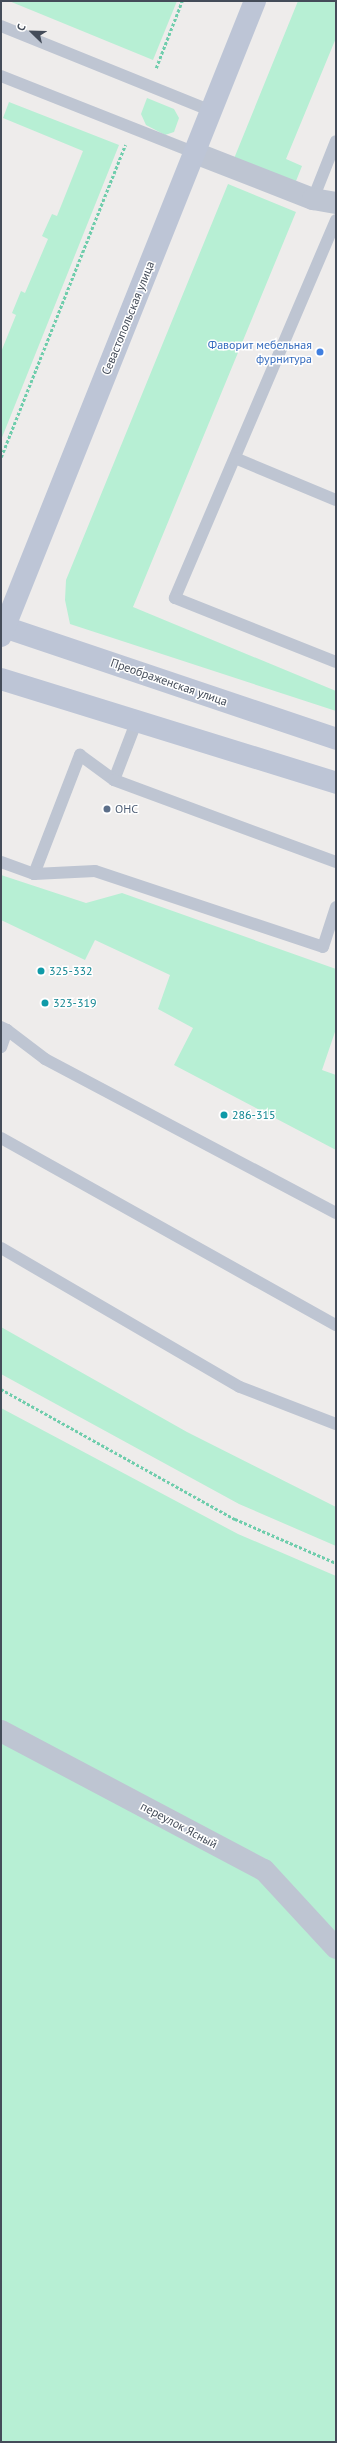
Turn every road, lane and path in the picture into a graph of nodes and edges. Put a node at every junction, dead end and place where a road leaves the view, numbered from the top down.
1 (182, 1) edge
2 (255, 1) edge
3 (1, 26) edge
4 (1, 76) edge
5 (148, 86) junction
6 (211, 111) junction
7 (132, 128) junction
8 (336, 141) edge
9 (195, 153) junction
10 (313, 199) junction
11 (336, 203) edge
12 (336, 220) edge
13 (1, 457) edge
14 (235, 458) junction
15 (336, 500) edge
16 (2, 629) edge
17 (336, 662) edge
18 (1, 679) edge
19 (137, 720) junction
20 (336, 739) edge
21 (114, 780) junction
22 (336, 783) edge
23 (1, 862) edge
24 (336, 862) edge
25 (34, 874) junction
26 (336, 907) edge
27 (4, 1028) edge
28 (1, 1047) edge
29 (1, 1138) edge
30 (336, 1213) edge
31 (1, 1248) edge
32 (336, 1325) edge
33 (1, 1389) edge
34 (336, 1424) edge
35 (336, 1563) edge
36 (1, 1731) edge
37 (336, 1948) edge

1 - 5 path
2 - 6 main road, Севастопольская улица
3 - 5 lane
4 - 7 lane
5 - 6 lane
6 - 9 main road, Севастопольская улица
7 - 9 lane
7 - 13 path
8 - 10 lane
9 - 10 street
9 - 16 main road, Севастопольская улица
10 - 11 street
12 - 14 lane
14 - 15 lane
14 - 17 lane
16 - 20 main road, Преображенская улица
18 - 19 main road
19 - 21 lane
19 - 22 main road
21 - 24 lane
21 - 25 lane
23 - 25 lane
25 - 26 lane
27 - 28 lane
27 - 30 lane
29 - 32 lane
31 - 34 lane
33 - 35 path
36 - 37 street, переулок Ясный

